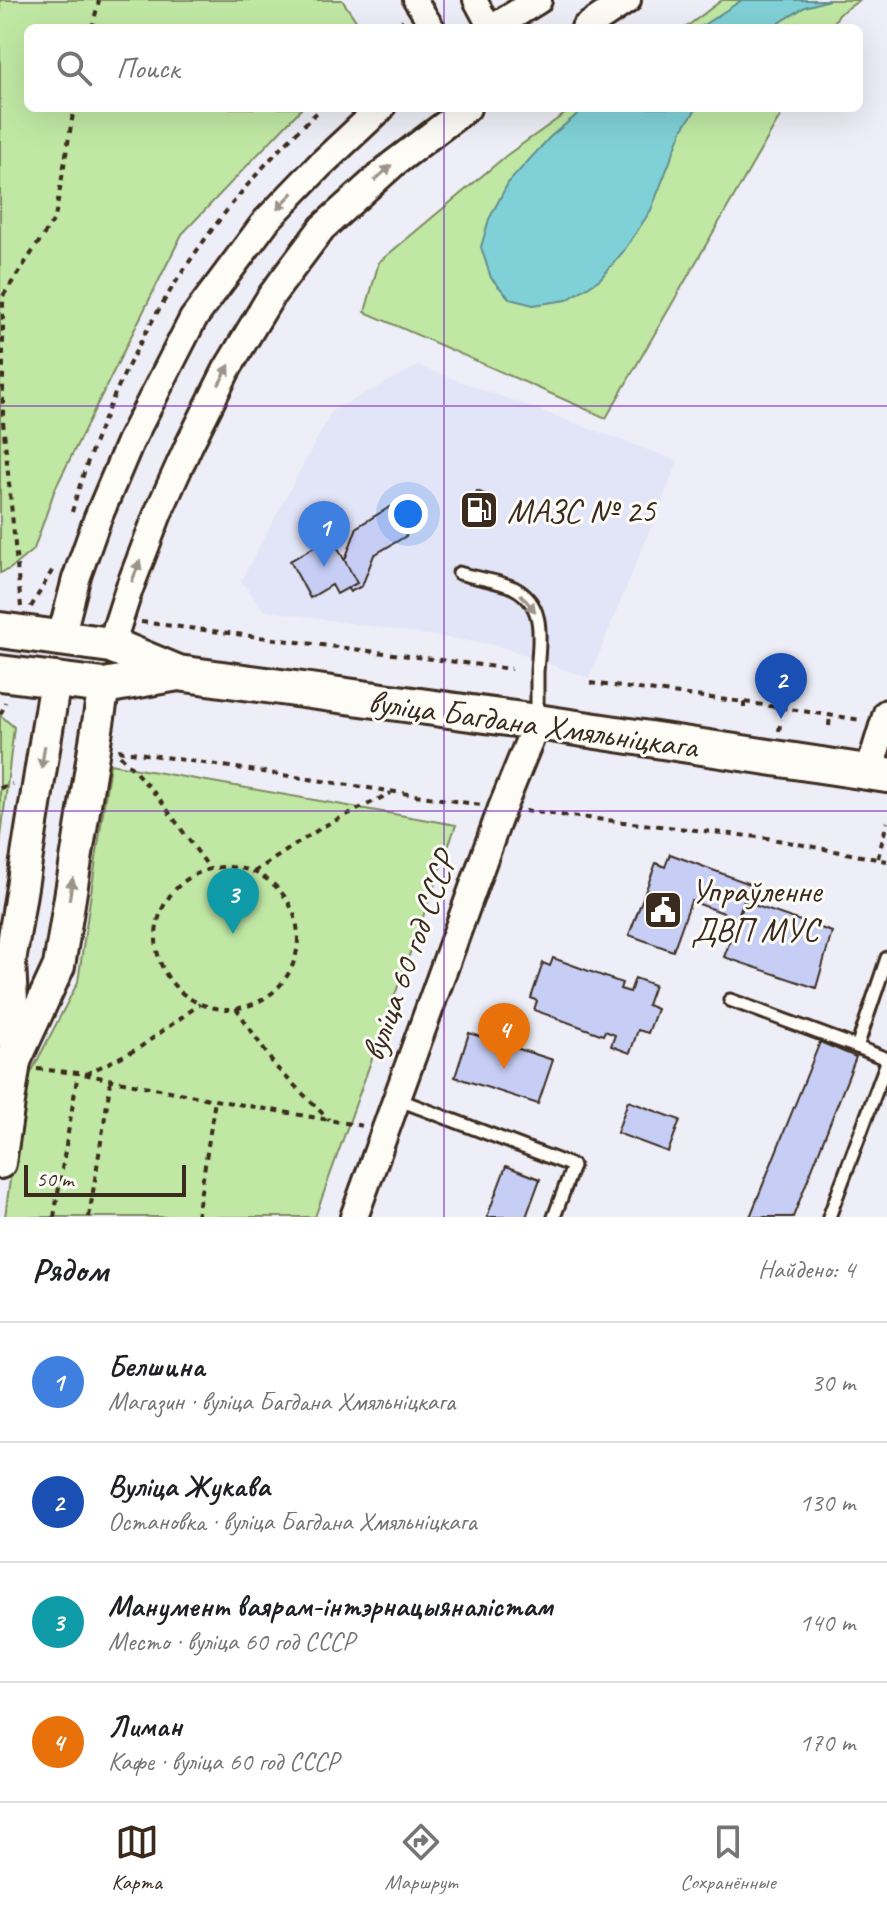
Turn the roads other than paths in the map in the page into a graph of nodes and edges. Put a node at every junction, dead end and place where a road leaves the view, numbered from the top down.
1 (475, 0) edge
2 (538, 0) edge
3 (627, 0) edge
4 (412, 8) edge
5 (429, 24) edge
6 (490, 24) edge
7 (499, 24) edge
8 (591, 24) edge
9 (377, 112) edge
10 (462, 112) edge
11 (459, 573) dead end
12 (10, 618) edge
13 (61, 637) junction
14 (111, 645) junction
15 (0, 673) edge
16 (178, 673) junction
17 (55, 680) junction
18 (104, 686) junction
19 (877, 717) edge
20 (537, 722) junction
21 (878, 774) edge
22 (887, 958) edge
23 (730, 1000) dead end
24 (857, 1047) junction
25 (887, 1060) edge
26 (22, 1065) junction
27 (396, 1099) junction
28 (0, 1157) edge
29 (0, 1163) edge
30 (354, 1217) edge
31 (554, 1217) edge
32 (829, 1217) edge

1 - 6 street
2 - 7 street
3 - 8 street
4 - 5 street
9 -> 13 street
14 -> 10 street
11 -> 20 lane
12 - 13 main road, вуліца Багдана Хмяльніцкага
13 - 14 main road, вуліца Багдана Хмяльніцкага
13 - 17 main road
14 - 16 main road, вуліца Багдана Хмяльніцкага
14 - 18 main road
15 - 17 main road, вуліца Багдана Хмяльніцкага
16 - 18 main road, вуліца Багдана Хмяльніцкага
16 - 20 main road, вуліца Багдана Хмяльніцкага
17 - 18 main road, вуліца Багдана Хмяльніцкага
17 -> 26 main road
26 -> 18 main road
19 - 21 street
20 - 21 main road, вуліца Багдана Хмяльніцкага
20 - 27 street, вуліца 60 год СССР
22 - 24 lane
23 - 24 lane
24 - 25 lane
25 - 32 lane
26 - 28 main road
27 - 30 street, вуліца 60 год СССР
27 - 31 lane
28 - 29 main road

